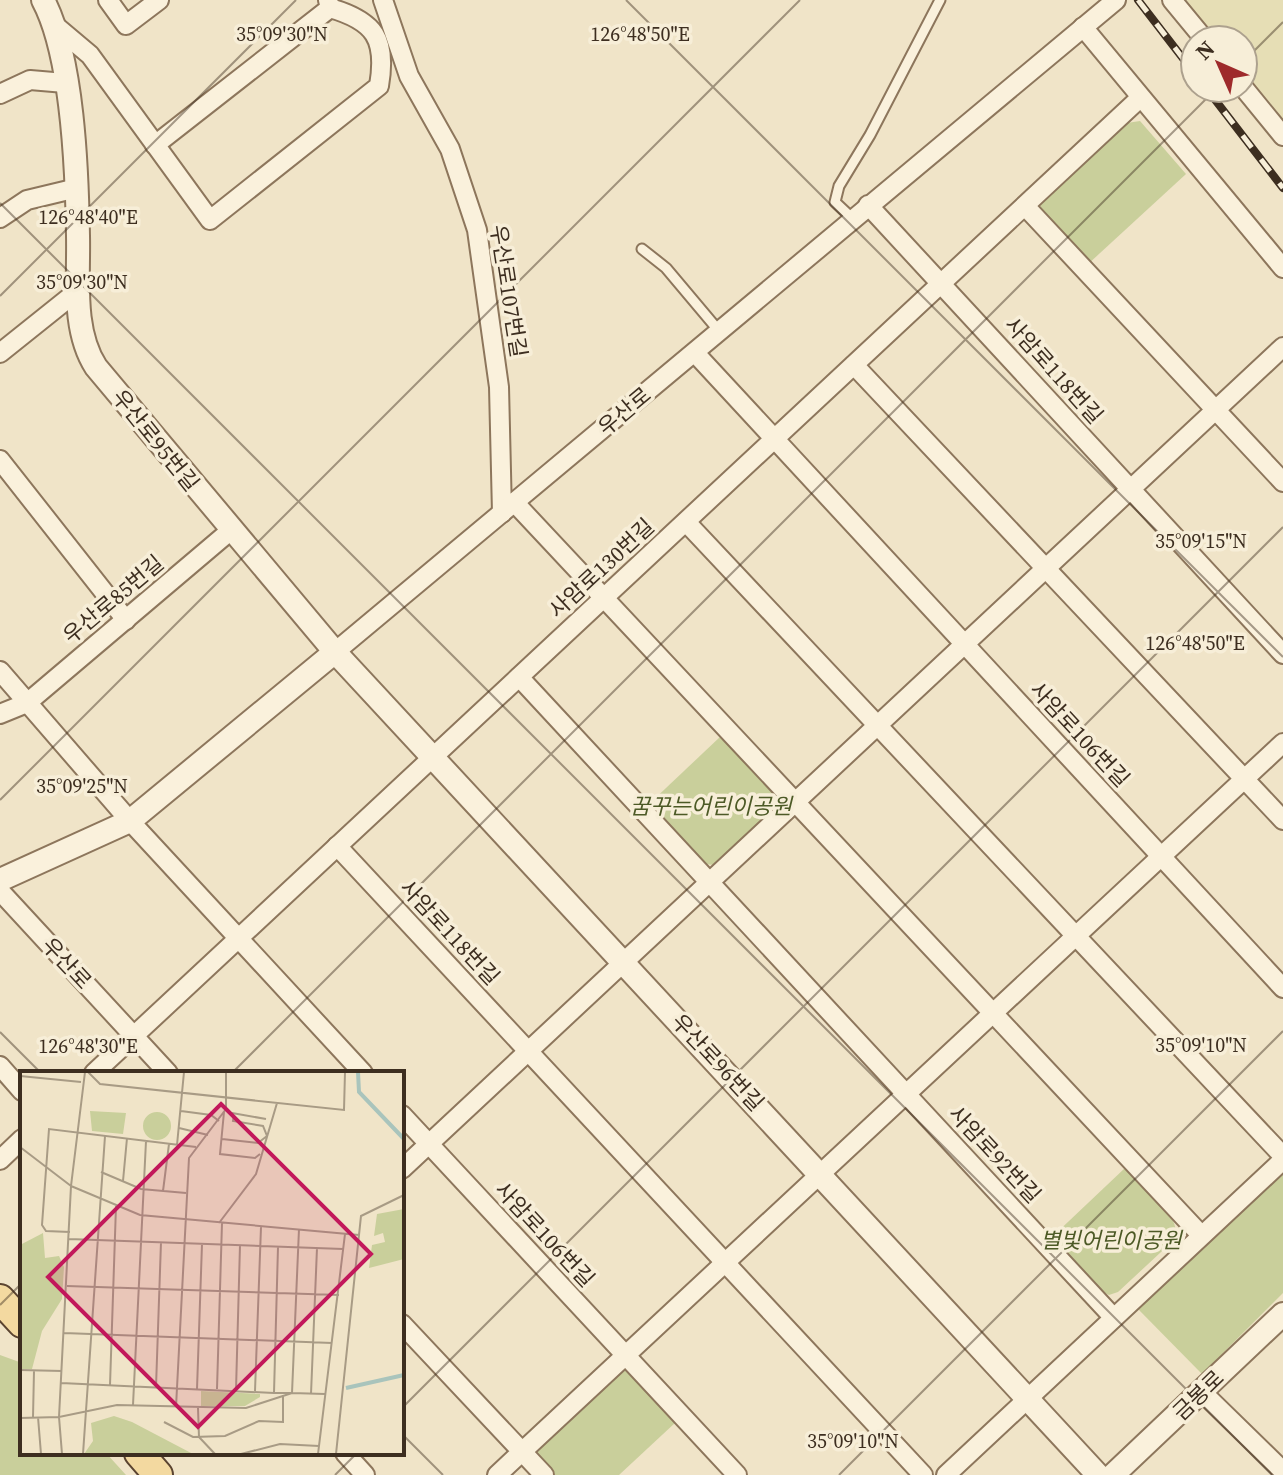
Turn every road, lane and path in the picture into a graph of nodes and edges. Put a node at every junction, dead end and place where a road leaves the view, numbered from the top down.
1 (43, 0) edge
2 (108, 0) edge
3 (159, 0) edge
4 (383, 0) edge
5 (940, 0) edge
6 (1116, 0) edge
7 (1172, 0) edge
8 (329, 4) edge
9 (52, 23) junction
10 (1192, 24) edge
11 (1083, 27) junction
12 (65, 83) junction
13 (0, 94) edge
14 (1140, 98) junction
15 (1257, 104) edge
16 (1283, 136) edge
17 (155, 145) junction
18 (77, 188) junction
19 (868, 205) junction
20 (1025, 206) junction
21 (0, 218) edge
22 (852, 218) junction
23 (642, 249) dead end
24 (1283, 268) edge
25 (942, 282) junction
26 (80, 289) junction
27 (719, 332) junction
28 (1283, 347) edge
29 (0, 353) edge
30 (695, 353) junction
31 (854, 365) junction
32 (1216, 410) junction
33 (774, 439) junction
34 (0, 460) edge
35 (1283, 482) edge
36 (1130, 489) junction
37 (508, 507) junction
38 (686, 522) junction
39 (230, 531) junction
40 (1045, 568) junction
41 (604, 598) junction
42 (126, 620) junction
43 (963, 643) junction
44 (335, 652) junction
45 (1283, 654) edge
46 (0, 671) edge
47 (519, 677) junction
48 (27, 703) junction
49 (0, 714) edge
50 (877, 724) junction
51 (1283, 743) edge
52 (434, 756) junction
53 (1244, 779) junction
54 (795, 802) junction
55 (1283, 820) edge
56 (130, 821) junction
57 (337, 846) junction
58 (1161, 857) junction
59 (0, 880) edge
60 (709, 881) junction
61 (0, 891) edge
62 (1076, 936) junction
63 (239, 938) junction
64 (624, 961) junction
65 (1283, 988) edge
66 (993, 1013) junction
67 (134, 1036) junction
68 (528, 1051) junction
69 (0, 1066) edge
70 (96, 1071) edge
71 (166, 1071) edge
72 (361, 1071) edge
73 (20, 1089) edge
74 (906, 1094) junction
75 (404, 1117) edge
76 (20, 1141) edge
77 (429, 1144) junction
78 (1283, 1158) edge
79 (0, 1160) edge
80 (404, 1167) edge
81 (821, 1174) junction
82 (1201, 1235) junction
83 (725, 1263) junction
84 (0, 1299) edge
85 (1283, 1314) edge
86 (1114, 1318) junction
87 (20, 1321) edge
88 (404, 1326) edge
89 (625, 1356) junction
90 (1202, 1392) junction
91 (1029, 1399) junction
92 (522, 1452) junction
93 (141, 1455) edge
94 (347, 1455) edge
95 (1283, 1471) edge
96 (158, 1475) edge
97 (365, 1475) edge
98 (497, 1475) edge
99 (544, 1475) edge
100 (737, 1475) edge
101 (923, 1475) edge
102 (946, 1475) edge
103 (1098, 1475) edge
104 (1113, 1475) edge

1 - 9 street, 우산로95번길
2 - 3 street
4 - 37 street, 우산로107번길
5 - 22 lane
6 - 11 street, 우산로
7 - 10 street
8 - 17 street
8 - 17 street
9 - 12 street, 우산로95번길
9 - 17 street
11 - 14 street
11 - 19 street, 우산로
12 - 13 street
12 - 18 street, 우산로95번길
14 - 20 street, 사암로130번길
14 - 24 street
15 - 16 street
18 - 21 street
18 - 26 street, 우산로95번길
19 - 22 street, 우산로
19 - 25 street, 사암로118번길
20 - 25 street, 사암로130번길
20 - 32 street
22 - 27 street, 우산로
23 - 27 lane
25 - 31 street, 사암로130번길
25 - 36 street, 사암로118번길
26 - 29 street
26 - 39 street, 우산로95번길
27 - 30 street, 우산로
28 - 32 street
30 - 33 street
30 - 37 street, 우산로
31 - 33 street, 사암로130번길
31 - 40 street
32 - 35 street
32 - 36 street
33 - 38 street, 사암로130번길
33 - 43 street
34 - 42 street
36 - 40 street
36 - 45 street
37 - 41 street
37 - 44 street, 우산로
38 - 41 street, 사암로130번길
38 - 50 street
39 - 42 street, 우산로85번길
39 - 44 street, 우산로95번길
40 - 43 street
40 - 53 street
41 - 47 street, 사암로130번길
41 - 54 street
42 - 48 street, 우산로85번길
43 - 50 street
43 - 58 street, 사암로106번길
44 - 52 street, 우산로96번길
44 - 56 street, 우산로
46 - 48 street
47 - 52 street, 사암로130번길
47 - 60 street
48 - 49 street, 우산로85번길
48 - 56 street
50 - 54 street
50 - 62 street
51 - 53 street
52 - 57 street, 사암로130번길
52 - 64 street, 우산로96번길
53 - 55 street
53 - 58 street
54 - 60 street
54 - 66 street
56 - 59 street, 우산로
56 - 63 street
57 - 63 street, 사암로130번길
57 - 68 street, 사암로118번길
58 - 62 street
58 - 65 street
60 - 64 street
60 - 74 street
61 - 67 street, 우산로
62 - 66 street
62 - 78 street
63 - 67 street, 사암로130번길
63 - 72 street
64 - 68 street
64 - 81 street, 우산로96번길
66 - 74 street
66 - 82 street
67 - 70 street, 사암로130번길
67 - 71 street
68 - 77 street
68 - 83 street
69 - 73 street
74 - 81 street
74 - 86 street, 사암로92번길
75 - 77 street
76 - 79 street
77 - 80 street
77 - 89 street, 사암로106번길
78 - 82 street
81 - 83 street
81 - 91 street, 우산로96번길
82 - 86 street
83 - 89 street
83 - 101 street
84 - 87 main road
85 - 90 street, 금봉로
86 - 91 street
88 - 92 street
89 - 92 street
89 - 100 street
90 - 95 street
90 - 104 street, 금봉로
91 - 102 street
91 - 103 street, 우산로96번길
92 - 98 street
92 - 99 street
93 - 96 main road
94 - 97 street

